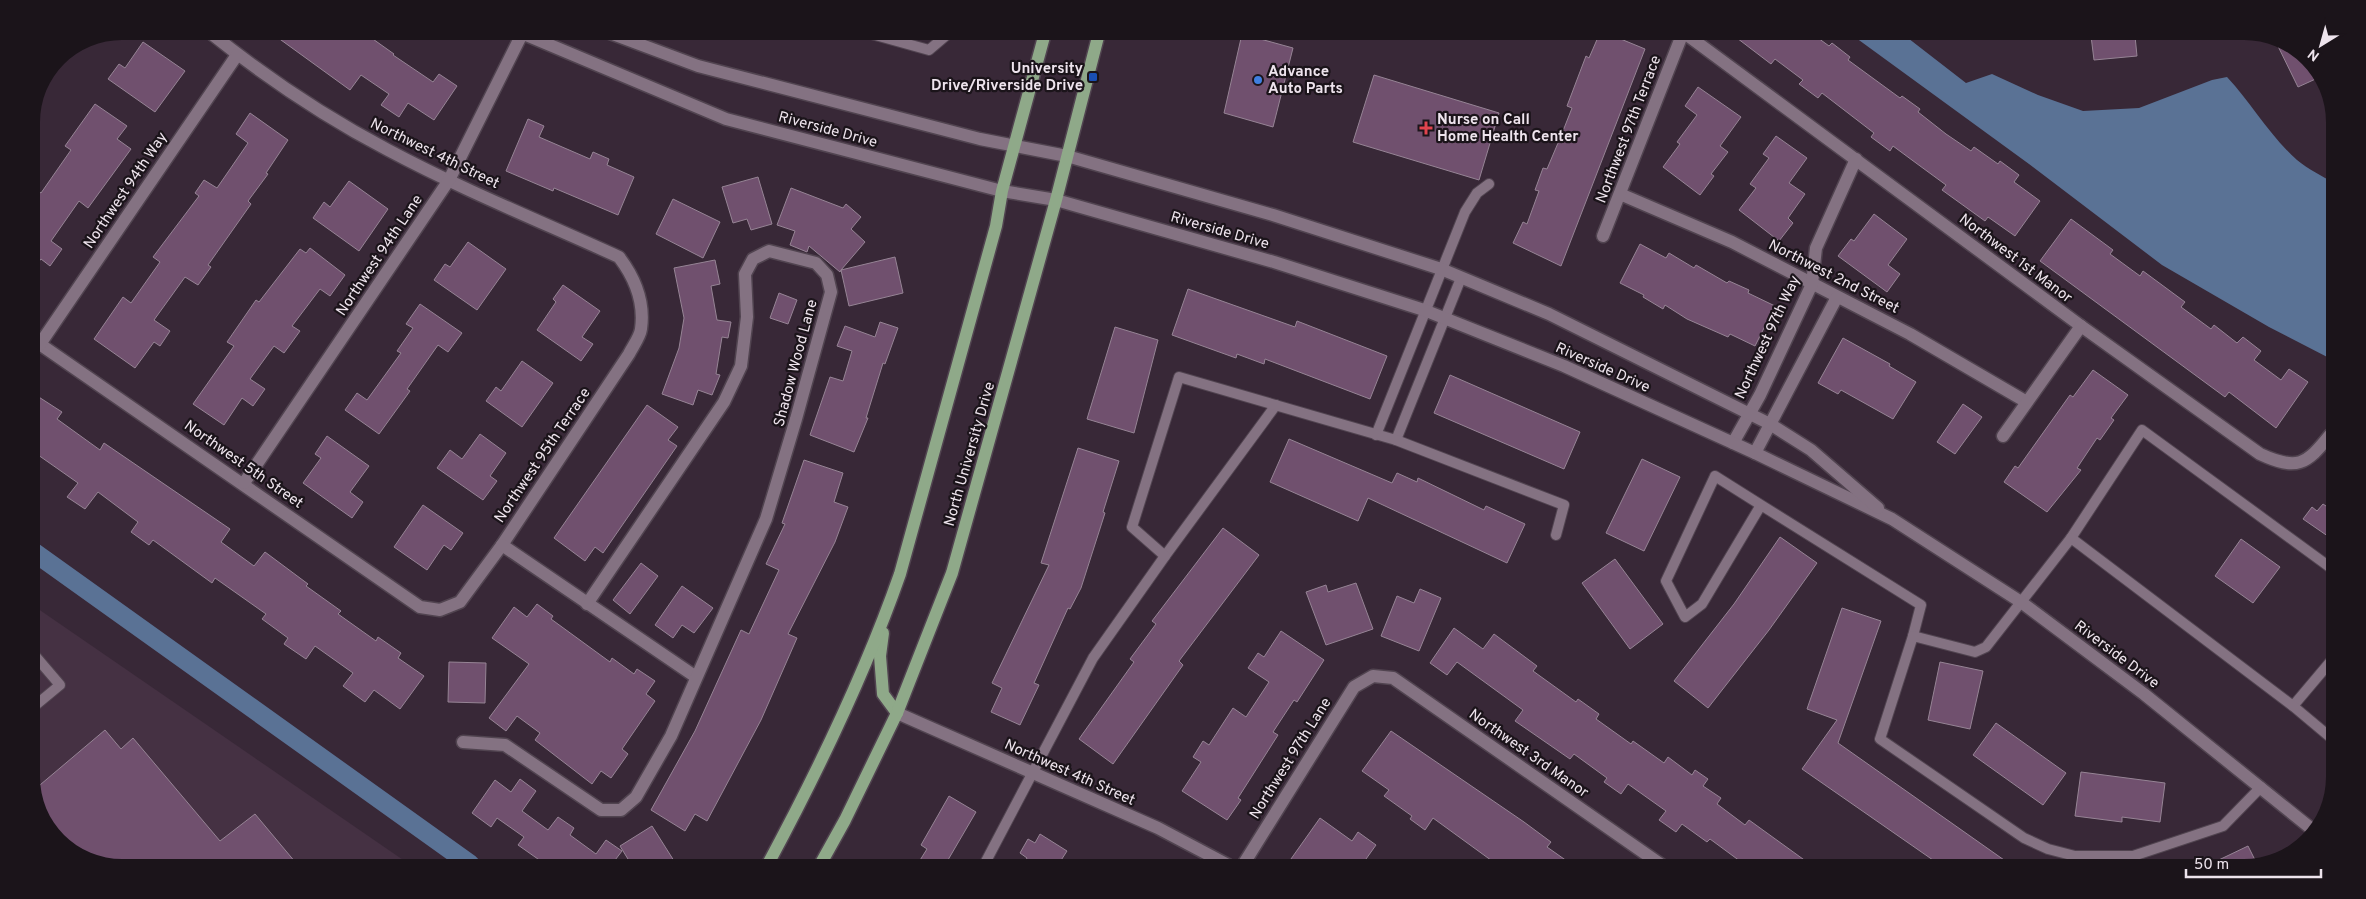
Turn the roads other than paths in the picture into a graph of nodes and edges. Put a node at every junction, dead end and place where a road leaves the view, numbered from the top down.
1 (218, 40) edge
2 (517, 40) edge
3 (537, 40) edge
4 (628, 40) edge
5 (893, 40) edge
6 (941, 40) edge
7 (1043, 40) edge
8 (1097, 40) edge
9 (1680, 40) edge
10 (1694, 40) edge
11 (237, 55) junction
12 (1015, 146) junction
13 (1067, 156) junction
14 (1856, 159) junction
15 (449, 180) junction
16 (1489, 184) dead end
17 (1002, 191) junction
18 (1620, 194) junction
19 (1056, 200) junction
20 (1603, 236) dead end
21 (1441, 269) junction
22 (1461, 278) junction
23 (1812, 284) junction
24 (1837, 297) junction
25 (641, 300) joint
26 (1424, 310) junction
27 (1446, 318) junction
28 (2080, 326) junction
29 (40, 335) edge
30 (40, 344) edge
31 (2026, 401) junction
32 (1276, 405) junction
33 (1750, 413) junction
34 (1770, 424) junction
35 (1376, 434) junction
36 (2003, 436) dead end
37 (1396, 440) junction
38 (2326, 440) edge
39 (1733, 444) junction
40 (1755, 453) junction
41 (244, 484) junction
42 (1761, 505) junction
43 (1892, 520) junction
44 (1556, 535) dead end
45 (2071, 538) junction
46 (502, 545) junction
47 (1165, 556) junction
48 (2326, 564) edge
49 (2021, 602) junction
50 (587, 604) junction
51 (440, 610) joint
52 (884, 620) junction
53 (1914, 636) junction
54 (40, 661) edge
55 (2326, 667) edge
56 (1373, 676) joint
57 (696, 677) junction
58 (40, 702) edge
59 (2293, 706) junction
60 (897, 713) junction
61 (2326, 733) edge
62 (463, 742) dead end
63 (1033, 773) junction
64 (2261, 787) junction
65 (2309, 827) edge
66 (771, 859) edge
67 (823, 859) edge
68 (987, 859) edge
69 (1217, 859) edge
70 (1247, 859) edge
71 (1653, 859) edge

1 - 11 street, Northwest 4th Street
2 - 15 street, Northwest 94th Lane
3 - 17 street, Riverside Drive
4 - 12 street, Riverside Drive
5 - 6 lane
7 - 12 main road
8 - 13 main road, North University Drive
9 - 18 street, Northwest 97th Terrace
10 - 14 street, Northwest 1st Manor
11 - 15 street, Northwest 4th Street
11 - 29 street, Northwest 94th Way
12 - 13 street, Riverside Drive
12 - 17 main road
13 - 19 main road, North University Drive
13 - 21 street, Riverside Drive
14 - 23 street, Northwest 97th Way
14 - 28 street, Northwest 1st Manor
15 - 25 street, Northwest 4th Street
15 - 41 street, Northwest 94th Lane
16 - 21 lane
17 - 19 street, Riverside Drive
17 - 52 main road
18 - 20 street, Northwest 97th Terrace
18 - 23 street, Northwest 2nd Street
19 - 26 street, Riverside Drive
19 - 60 main road, North University Drive
21 - 22 street, Riverside Drive
21 - 26 lane
22 - 27 lane
22 - 33 street, Riverside Drive
23 - 24 street, Northwest 2nd Street
23 - 33 street, Northwest 97th Way
24 - 31 street, Northwest 2nd Street
24 - 34 street
25 - 46 street, Northwest 95th Terrace
26 - 27 street, Riverside Drive
26 - 35 lane
27 - 37 lane
27 - 39 street, Riverside Drive
28 - 31 street
28 - 38 street, Northwest 1st Manor
30 - 41 street, Northwest 5th Street
31 - 36 street
32 - 35 lane
32 - 47 lane
32 - 47 lane
33 - 34 street, Riverside Drive
33 - 39 street, Northwest 97th Way
34 - 40 street
34 - 43 street, Riverside Drive
35 - 37 lane
37 - 44 lane
39 - 40 street, Riverside Drive
40 - 43 street, Riverside Drive
41 - 51 street, Northwest 5th Street
42 - 42 lane
42 - 53 lane
43 - 49 street, Riverside Drive
45 - 48 lane
45 - 49 lane
45 - 59 lane
46 - 50 street
46 - 51 street, Northwest 95th Terrace
47 - 63 lane
49 - 53 lane
49 - 64 street, Riverside Drive
50 - 57 street
50 - 57 street, Shadow Wood Lane
52 - 60 main road
52 - 66 main road
53 - 64 lane
54 - 58 lane
55 - 59 lane
56 - 70 street, Northwest 97th Lane
56 - 71 street, Northwest 3rd Manor
57 - 62 street, Shadow Wood Lane
59 - 61 lane
60 - 63 street, Northwest 4th Street
60 - 67 main road, North University Drive
63 - 68 lane
63 - 69 street, Northwest 4th Street
64 - 65 street, Riverside Drive

